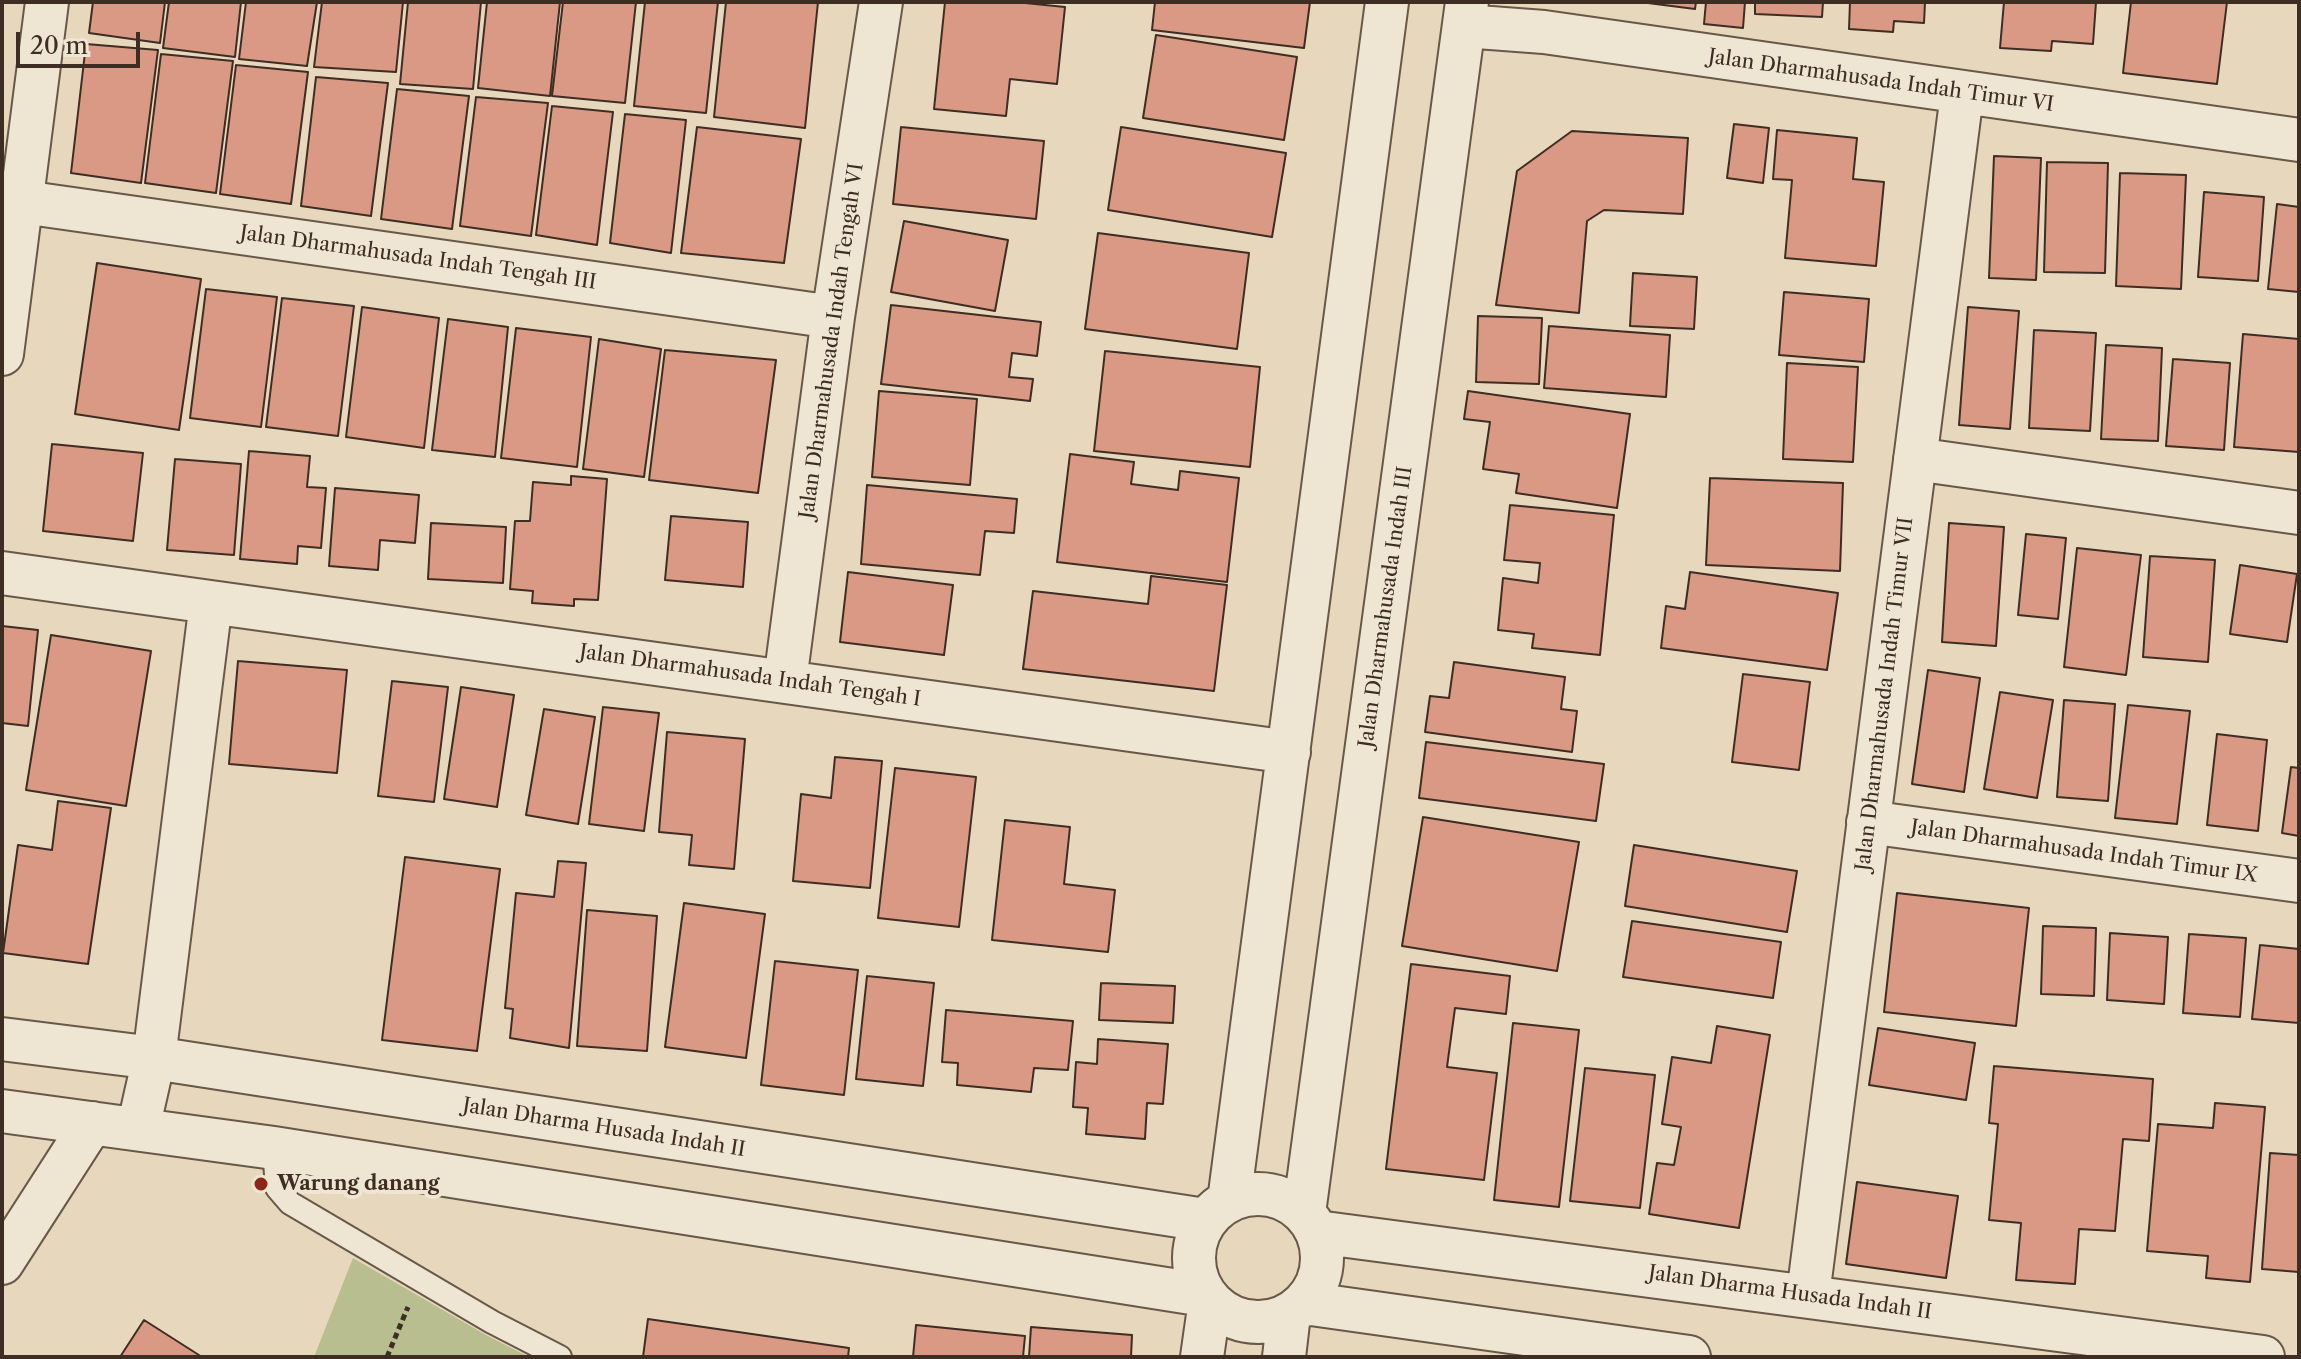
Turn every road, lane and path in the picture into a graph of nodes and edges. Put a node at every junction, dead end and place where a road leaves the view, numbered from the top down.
1 (47, 2) edge
2 (881, 2) edge
3 (1387, 2) edge
4 (1465, 14) edge
5 (1962, 94) junction
6 (2299, 140) edge
7 (12, 200) edge
8 (833, 317) junction
9 (2, 354) edge
10 (1915, 459) junction
11 (2299, 513) edge
12 (2, 573) edge
13 (211, 602) junction
14 (785, 681) junction
15 (1289, 752) junction
16 (1868, 822) junction
17 (2299, 881) edge
18 (2, 1039) edge
19 (154, 1058) junction
20 (2, 1111) edge
21 (92, 1123) junction
22 (138, 1129) junction
23 (274, 1148) junction
24 (1217, 1210) junction
25 (1311, 1222) junction
26 (2, 1263) edge
27 (418, 1280) junction
28 (1808, 1295) junction
29 (1207, 1298) junction
30 (1297, 1309) junction
31 (387, 1357) edge
32 (560, 1357) edge
33 (1202, 1357) edge
34 (1284, 1357) edge
35 (1689, 1357) edge
36 (2263, 1357) edge

1 - 7 street
2 - 8 street, Jalan Dharmahusada Indah Tengah VI
3 - 15 street
4 - 5 street, Jalan Dharmahusada Indah Timur VI
4 - 25 street, Jalan Dharmahusada Indah III
5 - 6 street, Jalan Dharmahusada Indah Timur VI
5 - 10 street, Jalan Dharmahusada Indah Timur VII
7 - 8 street, Jalan Dharmahusada Indah Tengah III
7 - 9 street
8 - 14 street, Jalan Dharmahusada Indah Tengah VI
10 - 11 street
10 - 16 street, Jalan Dharmahusada Indah Timur VII
12 - 13 street, Jalan Dharmahusada Indah Tengah I
13 - 14 street, Jalan Dharmahusada Indah Tengah I
13 - 19 street
14 - 15 street, Jalan Dharmahusada Indah Tengah I
15 - 24 street
16 - 17 street, Jalan Dharmahusada Indah Timur IX
16 - 28 street, Jalan Dharmahusada Indah Timur VII
18 - 19 street, Jalan Dharma Husada Indah II
19 - 22 street
19 - 24 street, Jalan Dharma Husada Indah II
20 - 21 street
21 - 22 street
21 - 26 street
22 - 23 street
23 - 27 lane
23 - 29 street
24 - 25 street
24 - 29 street
25 - 28 street, Jalan Dharma Husada Indah II
25 - 30 street
27 - 31 path
27 - 32 lane
28 - 36 street, Jalan Dharma Husada Indah II
29 - 30 street
29 - 33 street
30 - 34 street
30 - 35 street

